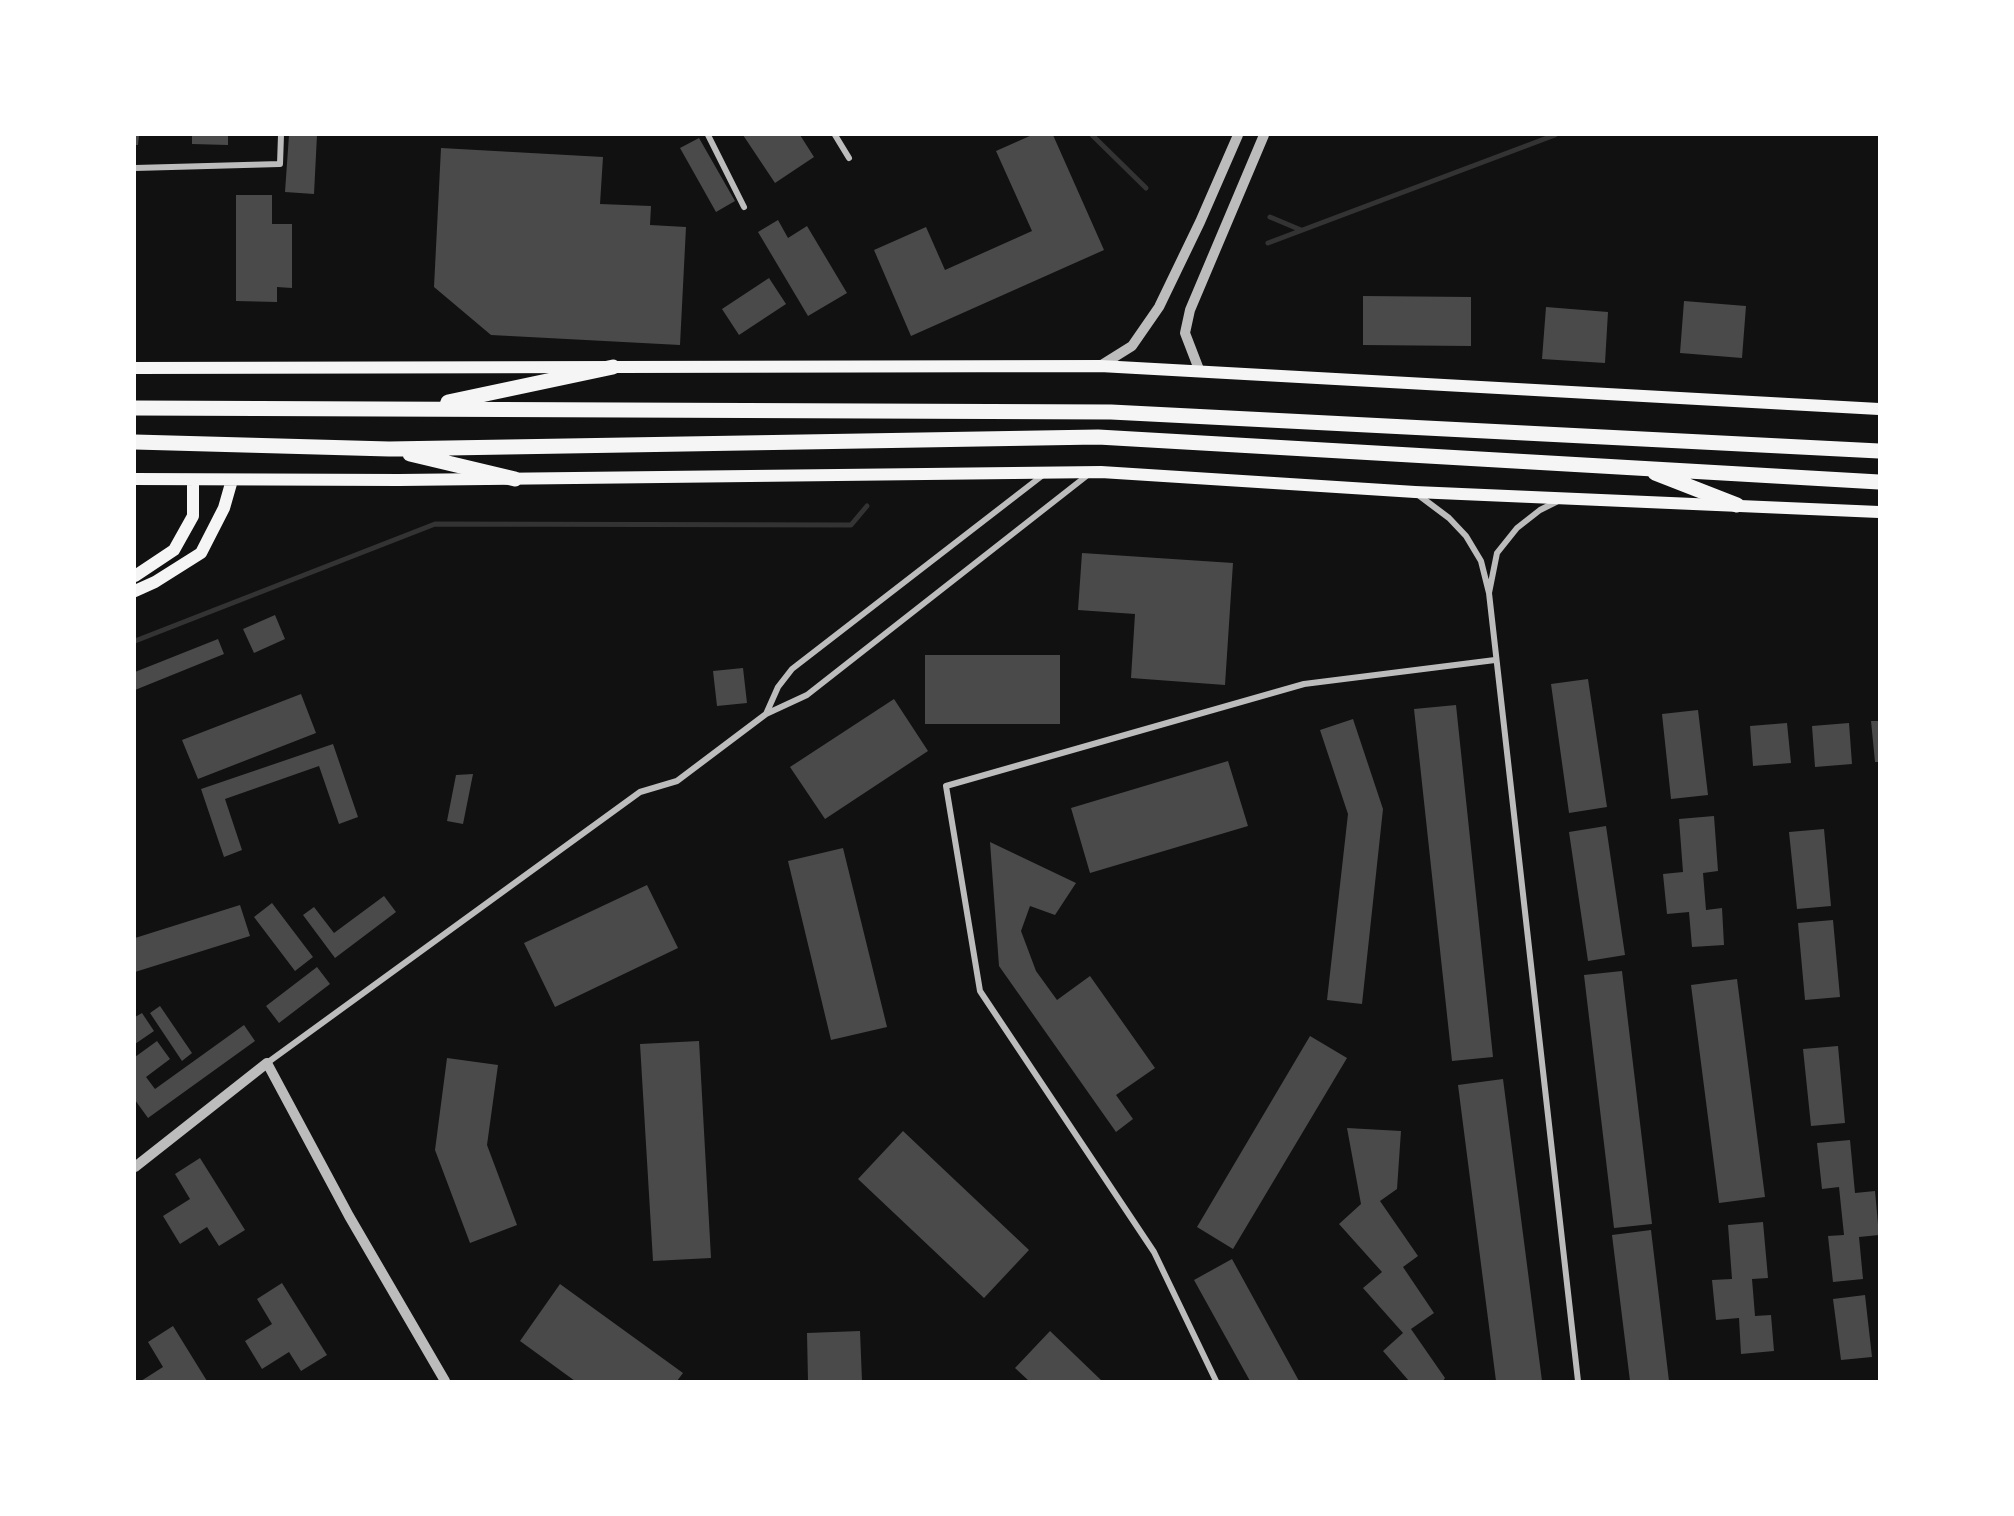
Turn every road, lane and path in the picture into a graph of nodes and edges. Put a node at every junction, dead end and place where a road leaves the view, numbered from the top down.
1 (281, 135) edge
2 (708, 135) edge
3 (835, 135) edge
4 (1238, 135) edge
5 (1264, 135) edge
6 (849, 158) dead end
7 (135, 168) edge
8 (744, 207) dead end
9 (1100, 366) junction
10 (613, 367) junction
11 (135, 368) edge
12 (1200, 372) junction
13 (135, 398) edge
14 (187, 407) junction
15 (135, 408) edge
16 (420, 408) junction
17 (1879, 409) edge
18 (135, 442) edge
19 (157, 442) junction
20 (1879, 442) edge
21 (135, 448) edge
22 (389, 449) junction
23 (1838, 449) junction
24 (1879, 451) edge
25 (1641, 467) junction
26 (1092, 472) junction
27 (1046, 473) junction
28 (135, 479) edge
29 (515, 479) junction
30 (193, 480) junction
31 (232, 480) junction
32 (1879, 482) edge
33 (1414, 492) junction
34 (1563, 499) junction
35 (1737, 505) junction
36 (1879, 512) edge
37 (135, 576) edge
38 (135, 591) edge
39 (1489, 592) junction
40 (1495, 660) junction
41 (766, 714) junction
42 (267, 1063) junction
43 (135, 1167) edge
44 (445, 1381) edge
45 (1216, 1381) edge
46 (1578, 1381) edge

1 - 7 street
2 - 8 street
3 - 6 street
4 - 9 street
5 - 12 street
9 - 10 main road
9 - 12 main road
10 - 11 main road
10 - 16 highway
12 - 17 main road
13 - 14 highway
14 - 15 highway
14 - 16 highway
16 - 23 highway
18 - 19 highway
19 - 21 highway
19 - 22 highway
20 - 23 highway
22 - 25 highway
22 - 29 highway
23 - 24 highway
25 - 32 highway
25 - 35 highway
26 - 27 main road
26 - 33 main road
26 - 41 street
27 - 29 main road
27 - 41 street
28 - 30 main road
29 - 31 main road
30 - 31 main road
30 - 37 main road
31 - 38 main road
33 - 34 main road
33 - 39 street
34 - 35 main road
34 - 39 street
35 - 36 main road
39 - 40 street
40 - 45 street
40 - 46 street
41 - 42 street
42 - 43 street
42 - 44 street

